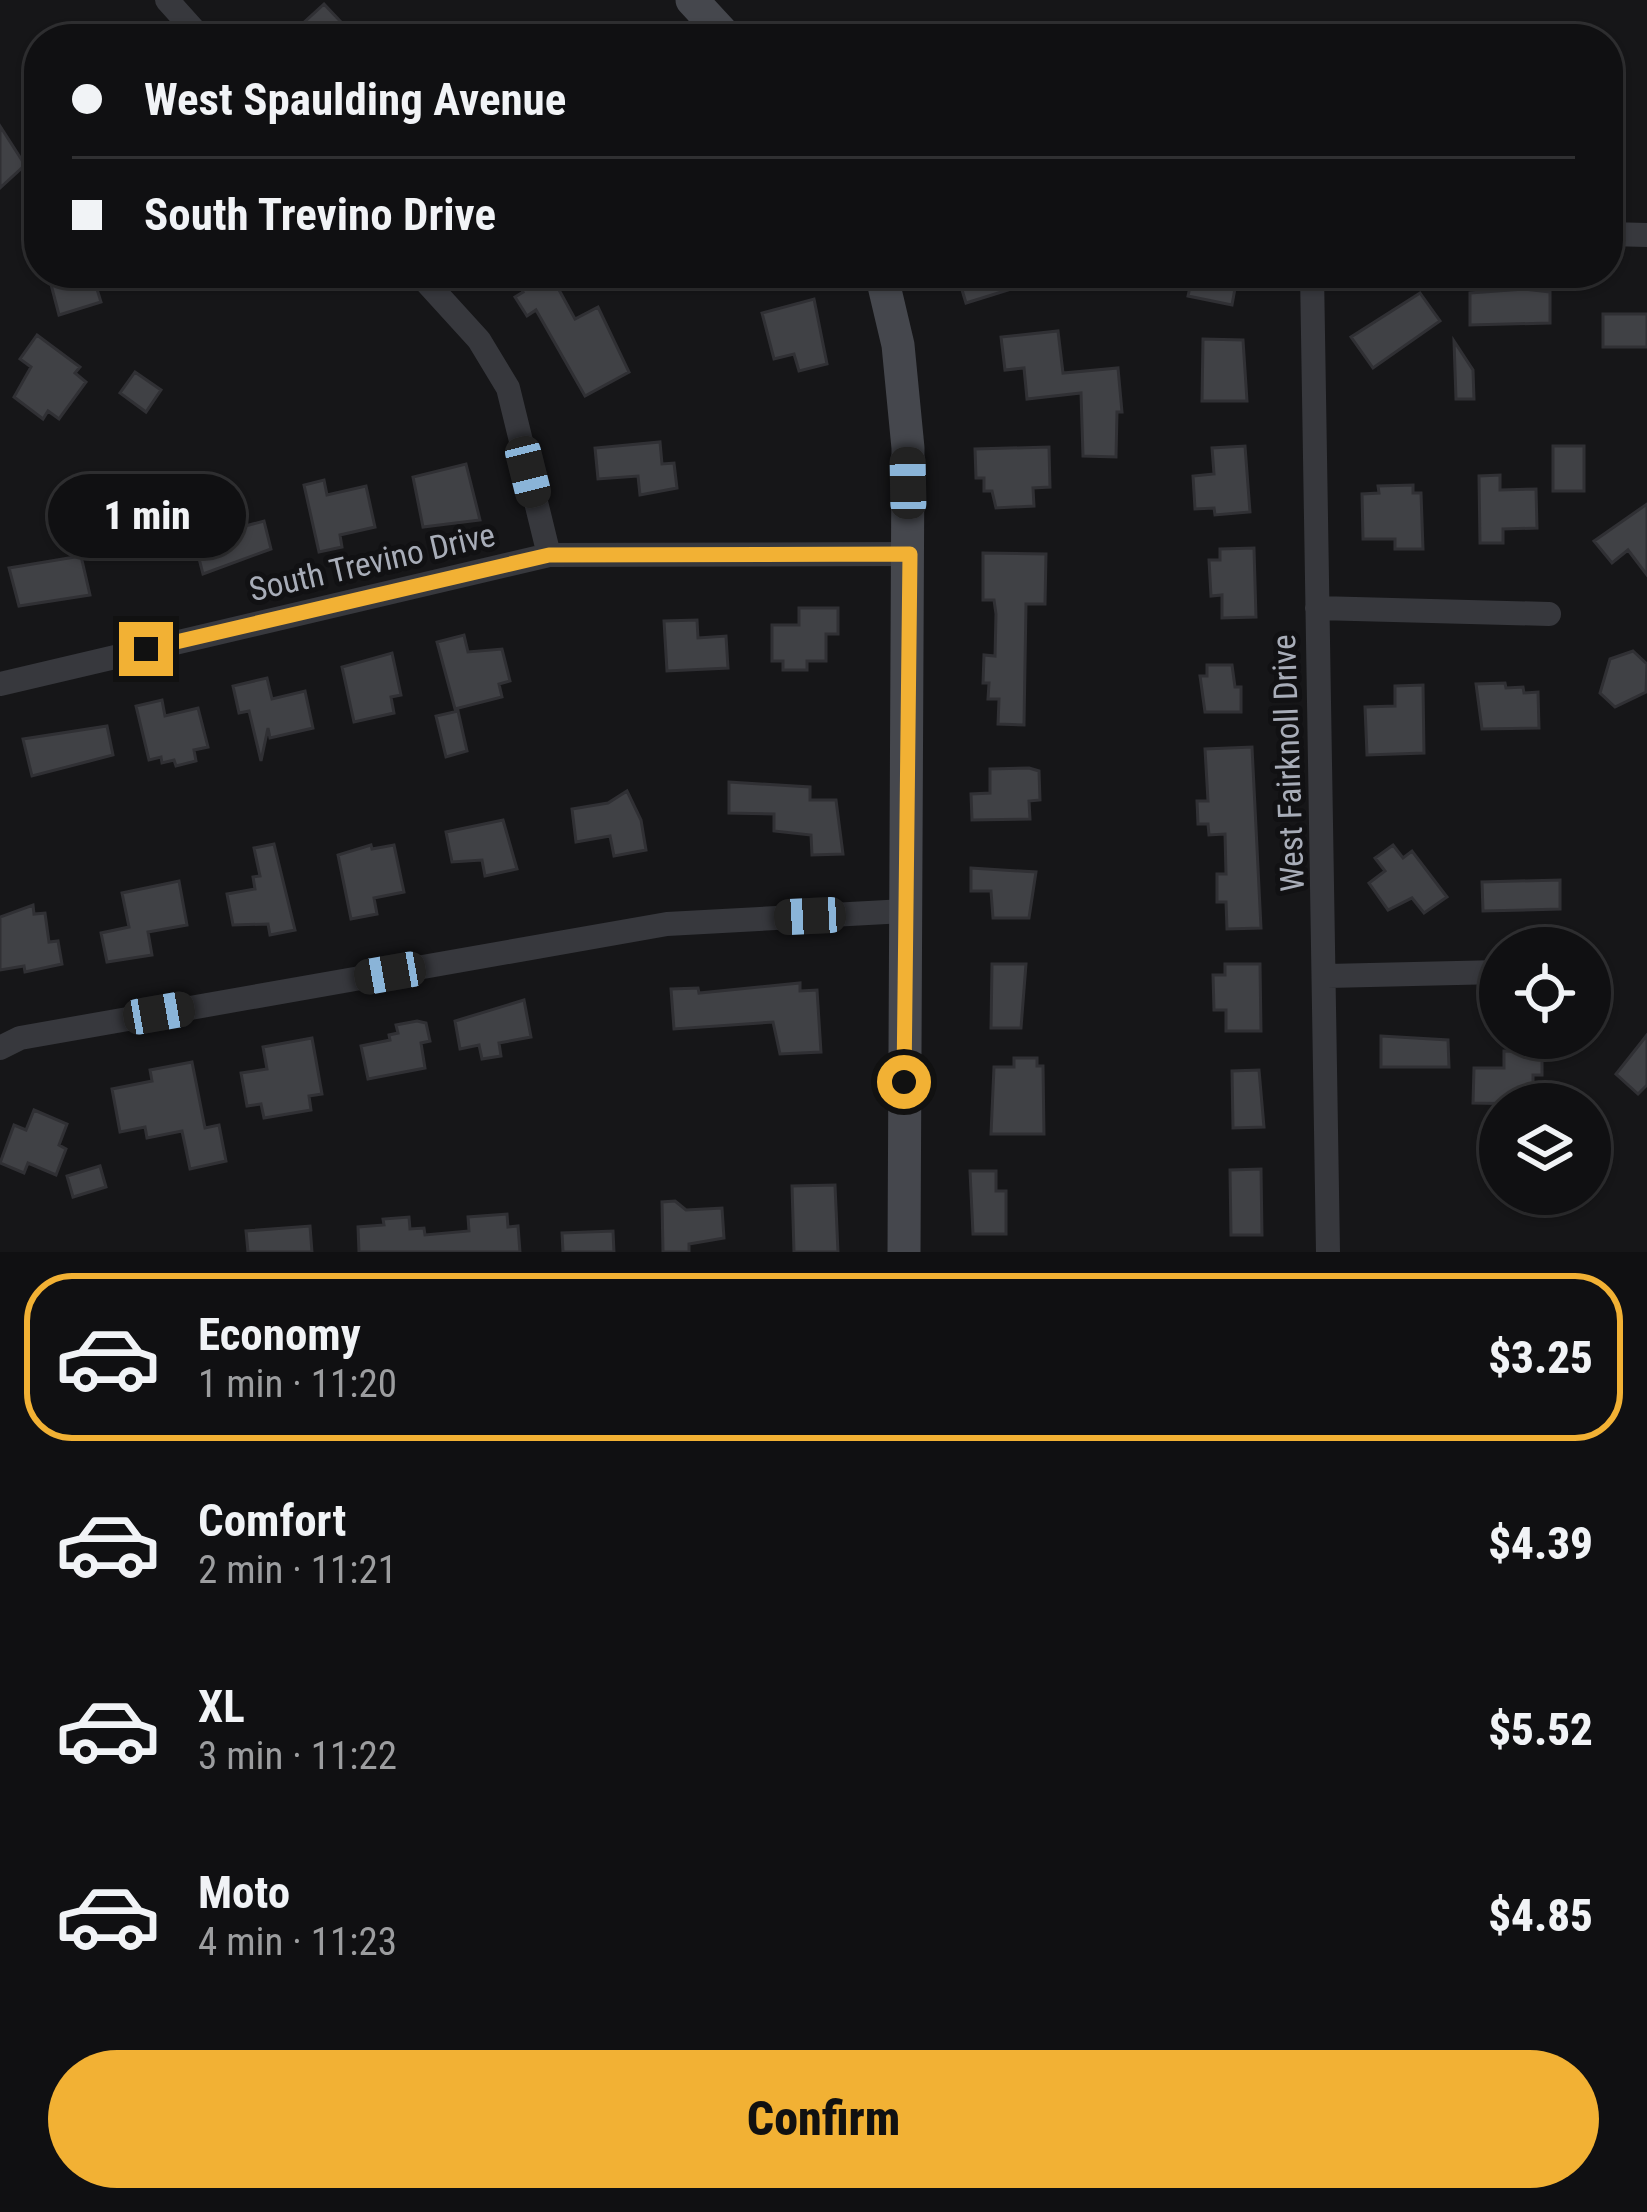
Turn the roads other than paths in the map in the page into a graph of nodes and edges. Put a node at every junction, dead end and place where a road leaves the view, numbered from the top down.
1 (166, 0) edge
2 (692, 0) edge
3 (188, 24) edge
4 (714, 24) edge
5 (432, 288) edge
6 (884, 288) edge
7 (1312, 288) edge
8 (910, 554) junction
9 (549, 555) junction
10 (1317, 608) junction
11 (1549, 614) dead end
12 (0, 684) edge
13 (905, 911) junction
14 (1479, 972) edge
15 (1327, 976) junction
16 (0, 1048) edge
17 (904, 1252) edge
18 (1328, 1252) edge

1 - 3 street
2 - 4 street
5 - 9 street
6 - 8 street
7 - 10 street, West Fairknoll Drive
8 - 9 street, South Trevino Drive
8 - 13 street
9 - 12 street, South Trevino Drive
10 - 11 street
10 - 15 street, West Fairknoll Drive
13 - 16 street
13 - 17 street
14 - 15 street
15 - 18 street, West Fairknoll Drive

